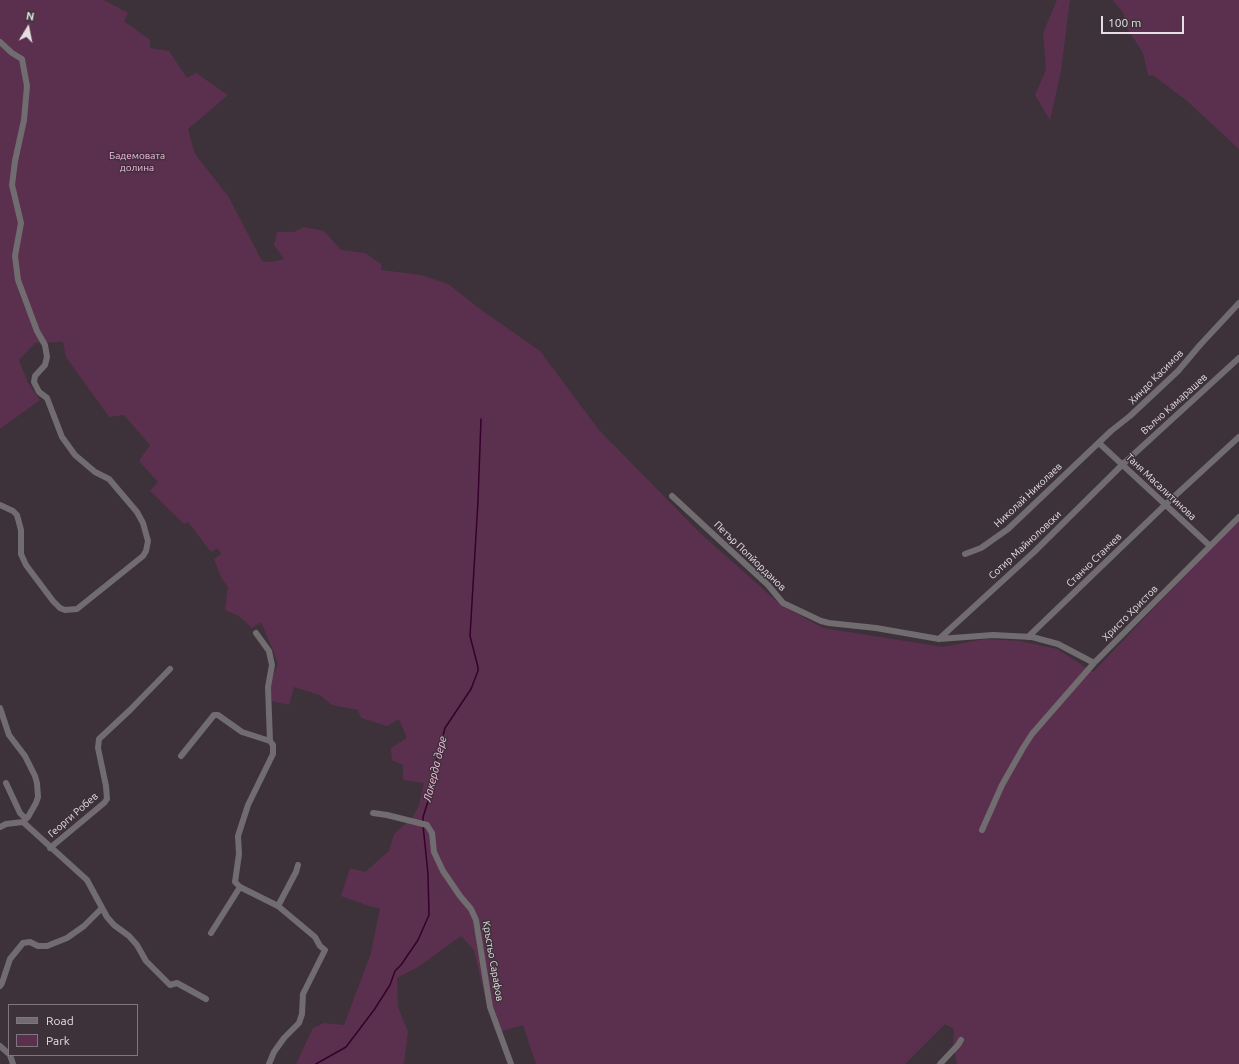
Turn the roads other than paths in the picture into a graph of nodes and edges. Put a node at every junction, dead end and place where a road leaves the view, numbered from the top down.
1 (0, 42) edge
2 (1239, 303) edge
3 (1239, 358) edge
4 (1239, 438) edge
5 (1099, 443) junction
6 (1122, 465) junction
7 (672, 496) dead end
8 (0, 505) edge
9 (1165, 505) junction
10 (1239, 517) edge
11 (1210, 546) junction
12 (965, 554) dead end
13 (256, 633) dead end
14 (1028, 637) junction
15 (939, 639) junction
16 (1094, 664) junction
17 (170, 669) dead end
18 (0, 708) edge
19 (270, 741) junction
20 (180, 756) dead end
21 (6, 783) dead end
22 (373, 813) dead end
23 (24, 821) junction
24 (0, 827) edge
25 (982, 830) dead end
26 (50, 848) junction
27 (298, 865) dead end
28 (240, 887) junction
29 (278, 906) junction
30 (102, 908) junction
31 (211, 933) dead end
32 (0, 986) edge
33 (206, 999) dead end
34 (961, 1040) dead end
35 (0, 1046) edge
36 (8, 1053) edge
37 (269, 1064) edge
38 (511, 1064) edge
39 (940, 1064) edge

1 - 8 street
2 - 5 street, Хиндо Касимов
3 - 6 street, Вълчо Камарашев
4 - 9 street, Станчо Станчев
5 - 6 street, Таня Масалитинова
5 - 12 street, Николай Николаев
6 - 9 street, Таня Масалитинова
6 - 15 street, Сотир Майноловски
7 - 15 street, Петър Попйорданов
9 - 11 street, Таня Масалитинова
9 - 14 street, Станчо Станчев
10 - 11 street, Христо Христов
11 - 16 street, Христо Христов
13 - 19 street
14 - 15 street, Петър Попйорданов
14 - 16 street, Петър Попйорданов
16 - 25 street, Христо Христов
17 - 26 street, Георги Робев
18 - 23 street
19 - 20 street
19 - 28 street
21 - 23 street
22 - 38 street, Кръстьо Сарафов
23 - 24 street
23 - 26 street
26 - 30 street
27 - 29 street
28 - 29 street
28 - 31 street
29 - 37 street
30 - 32 street
30 - 33 street
34 - 39 street
35 - 36 street

